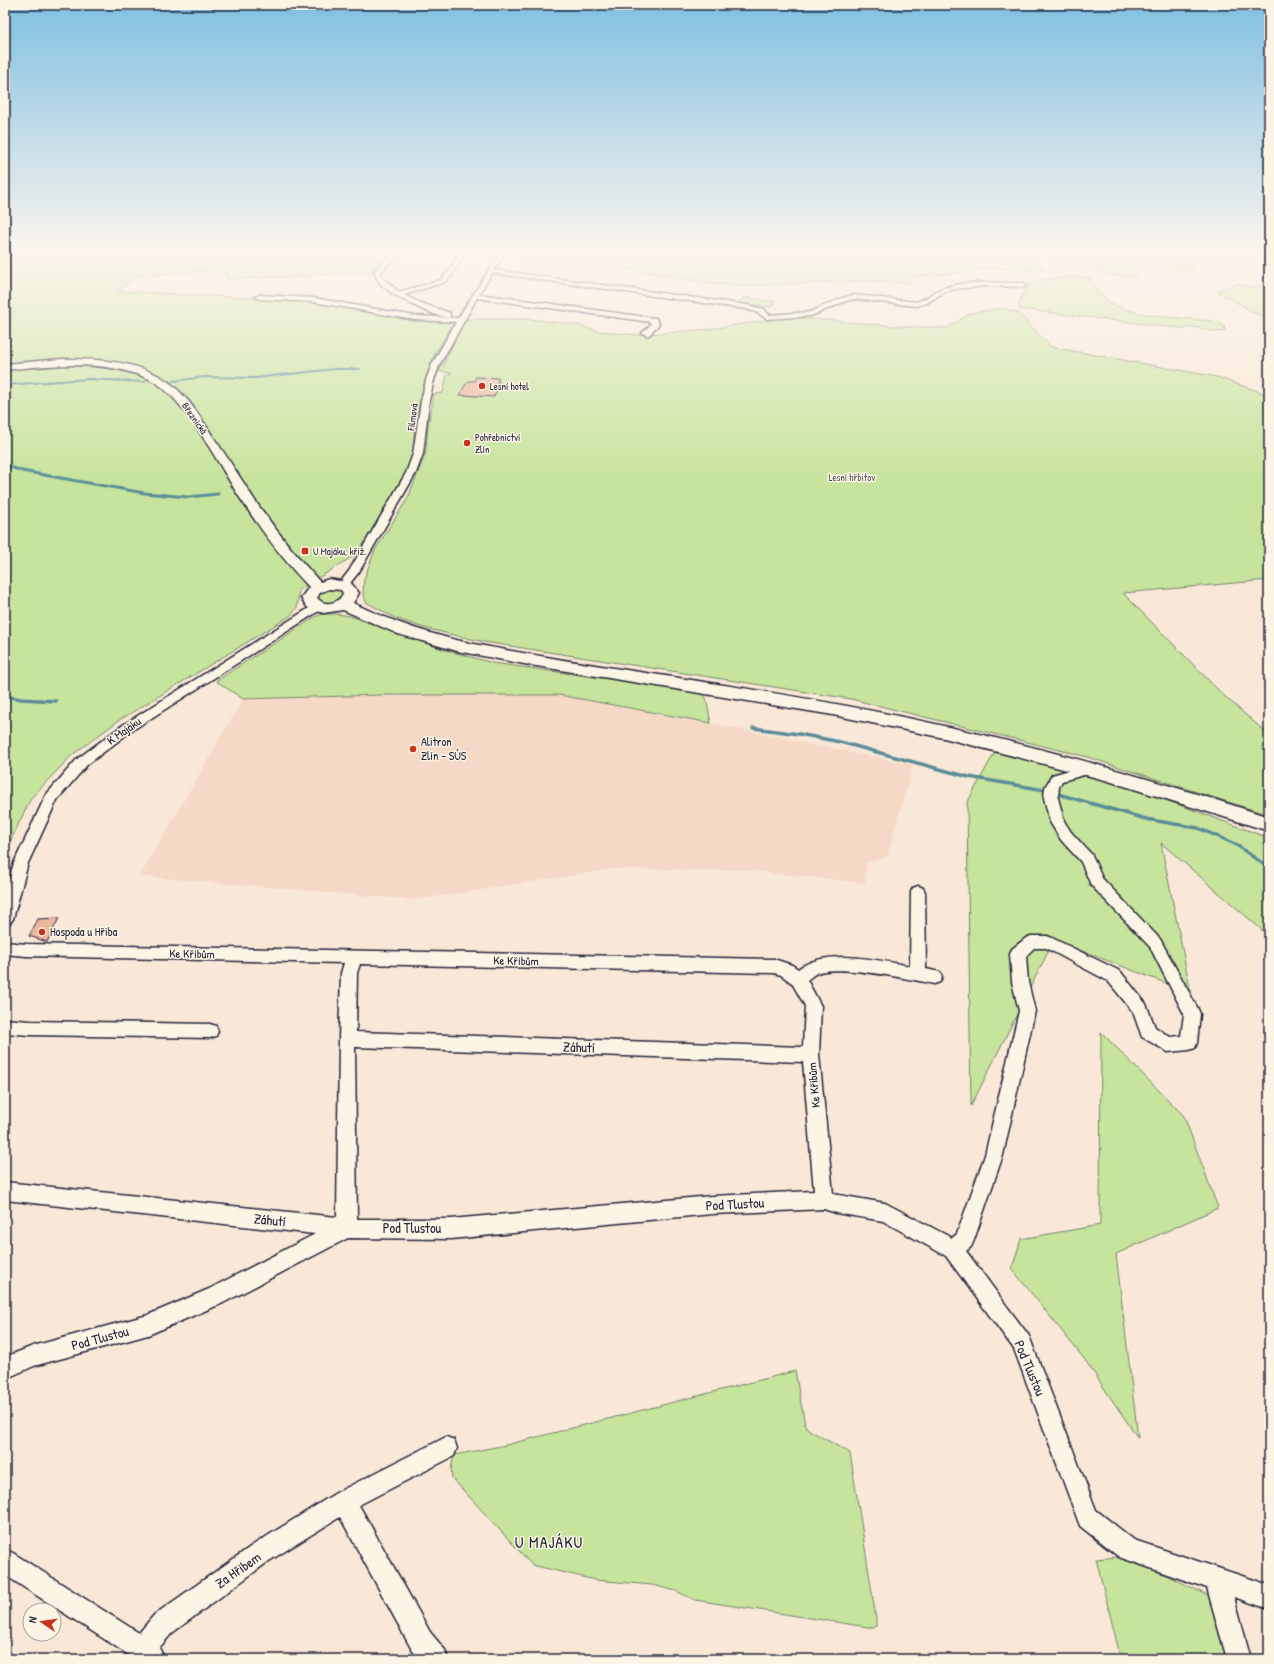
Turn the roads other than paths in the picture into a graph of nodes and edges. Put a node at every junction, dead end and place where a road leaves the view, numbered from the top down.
1 (456, 329) edge
2 (650, 329) edge
3 (646, 333) dead end
4 (5, 367) edge
5 (343, 585) junction
6 (318, 588) junction
7 (343, 604) junction
8 (318, 607) junction
9 (1090, 768) junction
10 (1269, 824) edge
11 (918, 892) dead end
12 (5, 920) edge
13 (5, 948) edge
14 (354, 958) junction
15 (918, 974) junction
16 (934, 977) dead end
17 (798, 978) junction
18 (5, 1026) edge
19 (210, 1031) dead end
20 (347, 1039) junction
21 (811, 1055) junction
22 (5, 1191) edge
23 (824, 1200) junction
24 (348, 1228) junction
25 (953, 1249) junction
26 (5, 1368) edge
27 (446, 1448) dead end
28 (344, 1501) junction
29 (5, 1561) edge
30 (1217, 1579) junction
31 (1269, 1597) edge
32 (148, 1654) edge
33 (436, 1659) edge
34 (1239, 1659) edge

1 - 5 street, Filmová
2 - 3 street
4 - 6 main road, Březnická
5 - 6 main road
5 - 7 main road
6 - 8 main road
7 - 8 main road
7 - 9 main road
8 - 12 street, K Majáku
9 - 10 main road
9 - 25 street
11 - 15 street
13 - 14 street, Ke Křibům
14 - 17 street, Ke Křibům
14 - 20 street
15 - 16 street
15 - 17 street
17 - 21 street, Ke Křibům
18 - 19 street
20 - 21 street, Záhutí
20 - 24 street
21 - 23 street, Ke Křibům
22 - 24 street, Záhutí
23 - 24 street, Pod Tlustou
23 - 25 street, Pod Tlustou
24 - 26 street, Pod Tlustou
25 - 30 street, Pod Tlustou
27 - 28 street, Za Hřibem
28 - 32 street, Za Hřibem
28 - 33 street
29 - 32 street
30 - 31 street, Pod Tlustou
30 - 34 street

